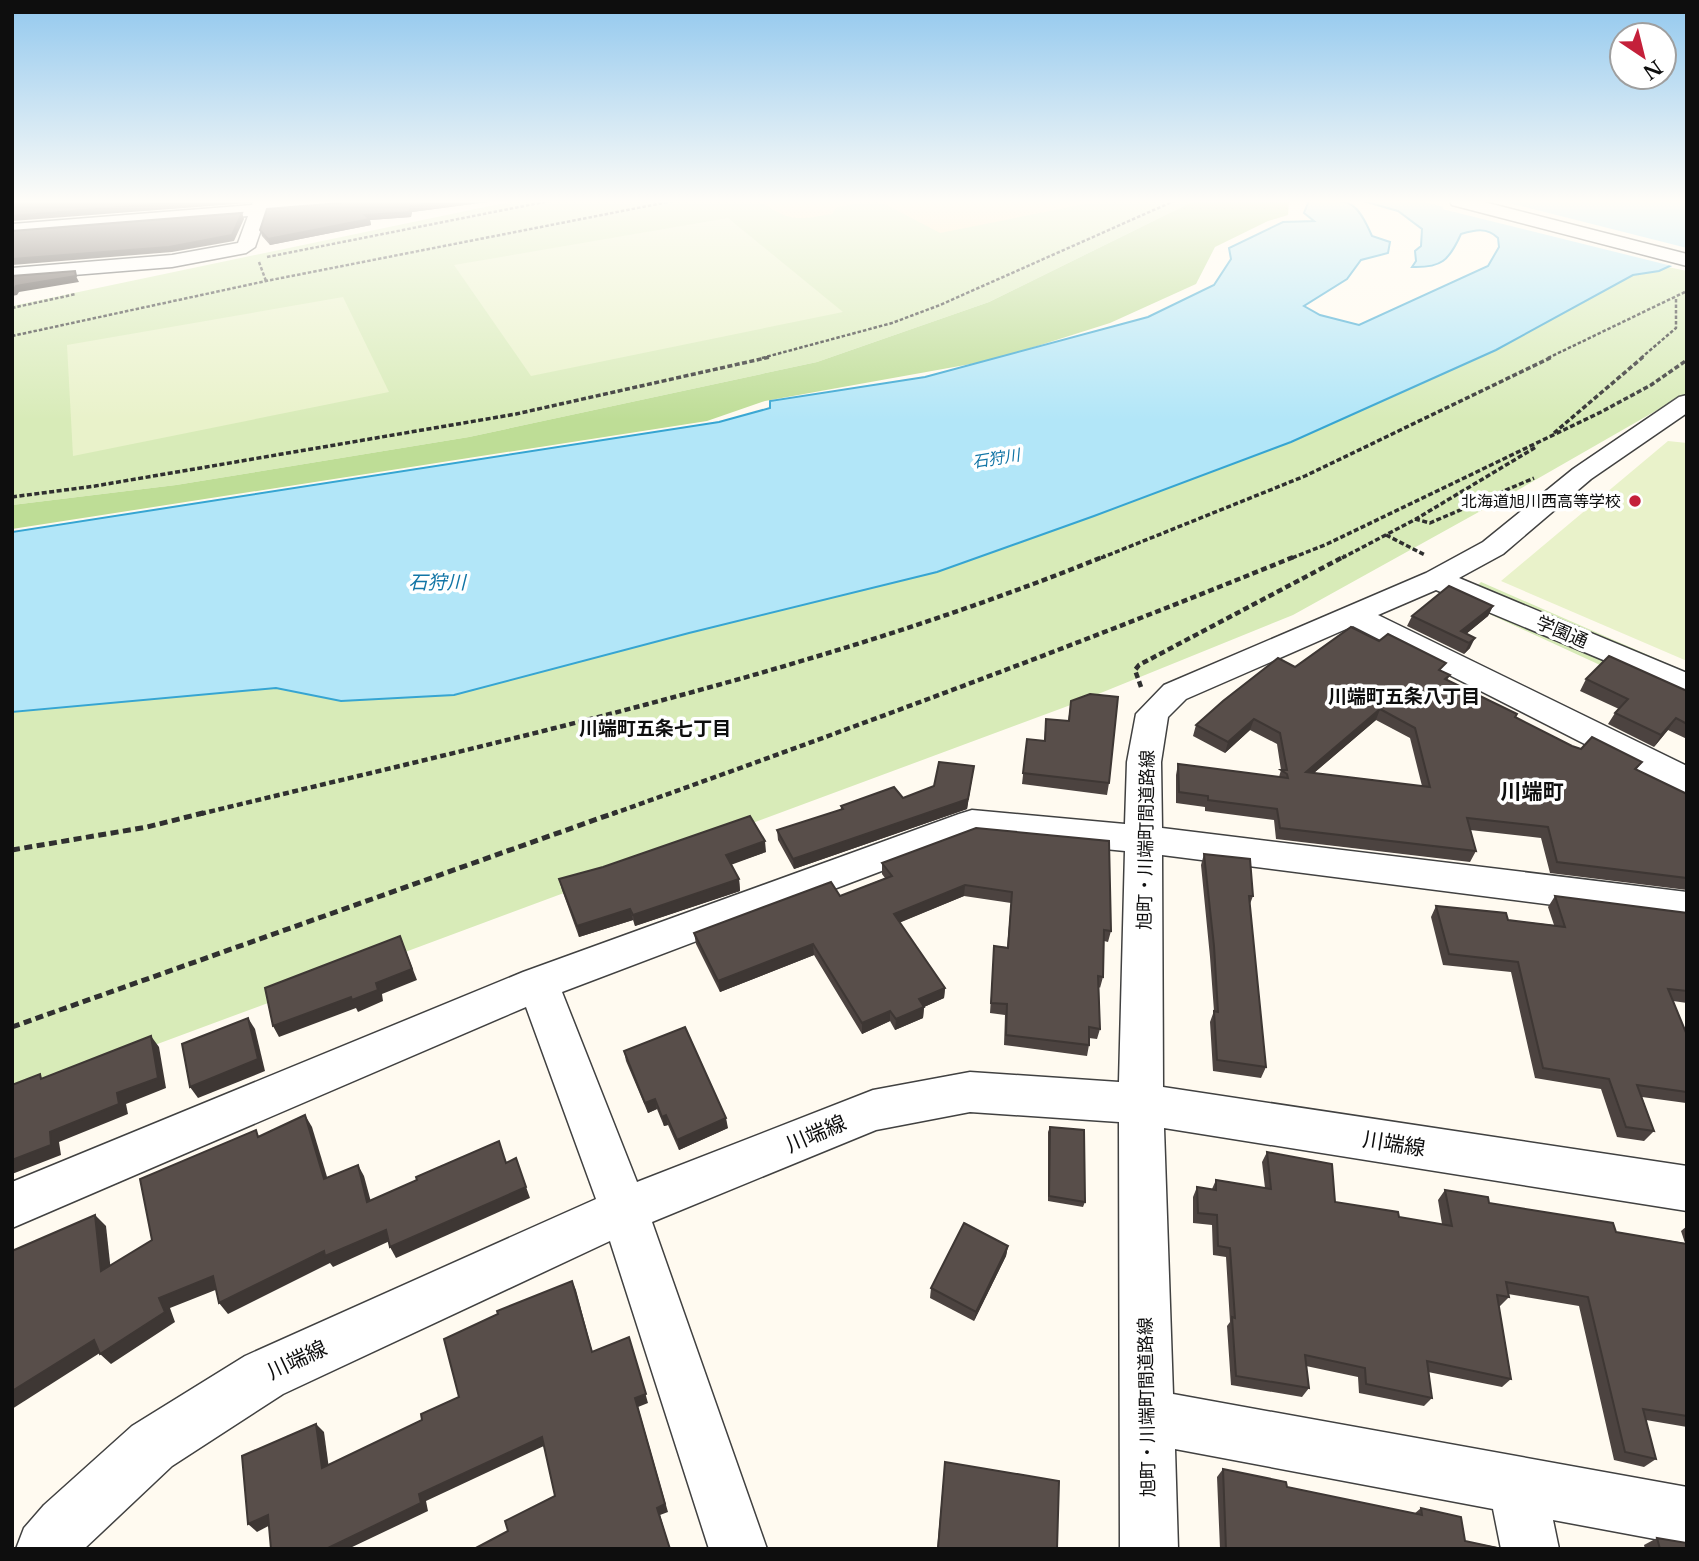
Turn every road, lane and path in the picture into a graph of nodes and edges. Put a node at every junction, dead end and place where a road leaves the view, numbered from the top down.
1 (262, 274) edge
2 (302, 274) edge
3 (1010, 274) edge
4 (266, 281) junction
5 (1687, 291) edge
6 (85, 292) dead end
7 (1676, 297) junction
8 (12, 308) edge
9 (12, 336) edge
10 (1687, 360) edge
11 (1677, 419) edge
12 (1549, 438) junction
13 (1590, 468) junction
14 (12, 497) edge
15 (1415, 519) junction
16 (1385, 535) junction
17 (1433, 568) junction
18 (1354, 615) junction
19 (1687, 685) edge
20 (1152, 714) junction
21 (1687, 781) edge
22 (1146, 839) junction
23 (12, 850) edge
24 (1687, 907) edge
25 (538, 985) junction
26 (12, 1027) edge
27 (1142, 1104) junction
28 (1687, 1189) edge
29 (12, 1205) edge
30 (624, 1210) junction
31 (1148, 1417) junction
32 (1517, 1485) junction
33 (1687, 1516) edge
34 (45, 1549) edge
35 (738, 1549) edge
36 (1149, 1549) edge
37 (1530, 1549) edge

1 - 4 path
2 - 4 path
3 - 14 path
4 - 9 path
5 - 7 path
6 - 8 path
7 - 12 path
7 - 23 path
10 - 12 path
11 - 13 street
12 - 15 path
12 - 26 path
13 - 15 path
13 - 17 street
15 - 16 path
16 - 17 path
16 - 20 path
17 - 18 street
17 - 19 street, 学園通
18 - 20 street
18 - 21 street
20 - 22 street, 旭町・川端町間道路線
22 - 24 street
22 - 25 street
22 - 27 street, 旭町・川端町間道路線
25 - 29 street
25 - 30 street
27 - 28 street, 川端線
27 - 30 street, 川端線
27 - 31 street, 旭町・川端町間道路線
30 - 34 street, 川端線
30 - 35 street
31 - 32 street
31 - 36 street, 旭町・川端町間道路線
32 - 33 street
32 - 37 street

